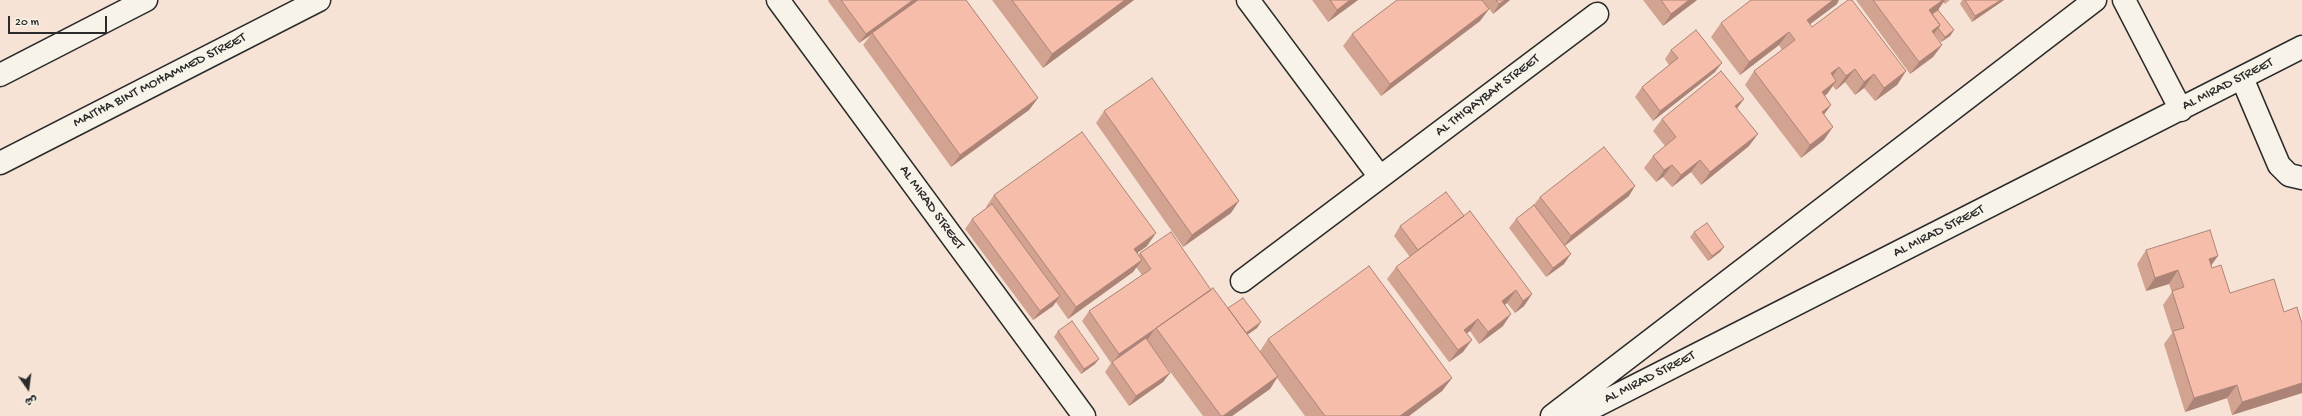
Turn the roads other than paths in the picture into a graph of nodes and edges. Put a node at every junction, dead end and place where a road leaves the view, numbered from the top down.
1 (146, 0) edge
2 (319, 0) edge
3 (778, 0) edge
4 (1248, 0) edge
5 (2095, 0) edge
6 (2124, 0) edge
7 (1597, 14) dead end
8 (2302, 47) edge
9 (0, 75) edge
10 (2242, 78) junction
11 (2181, 110) junction
12 (0, 163) edge
13 (1380, 178) junction
14 (2302, 178) edge
15 (1242, 281) dead end
16 (1084, 416) edge
17 (1552, 416) edge
18 (1578, 416) edge

1 - 9 street
2 - 12 street, MAITHA BINT MOHAMMED STREET
3 - 16 street, AL MIRAD STREET
4 - 13 street
5 - 17 street
6 - 11 street
7 - 13 street, AL THIQAYBAH STREET
8 - 10 street, AL MIRAD STREET
10 - 11 street, AL MIRAD STREET
10 - 14 street
11 - 18 street, AL MIRAD STREET
13 - 15 street, AL THIQAYBAH STREET

